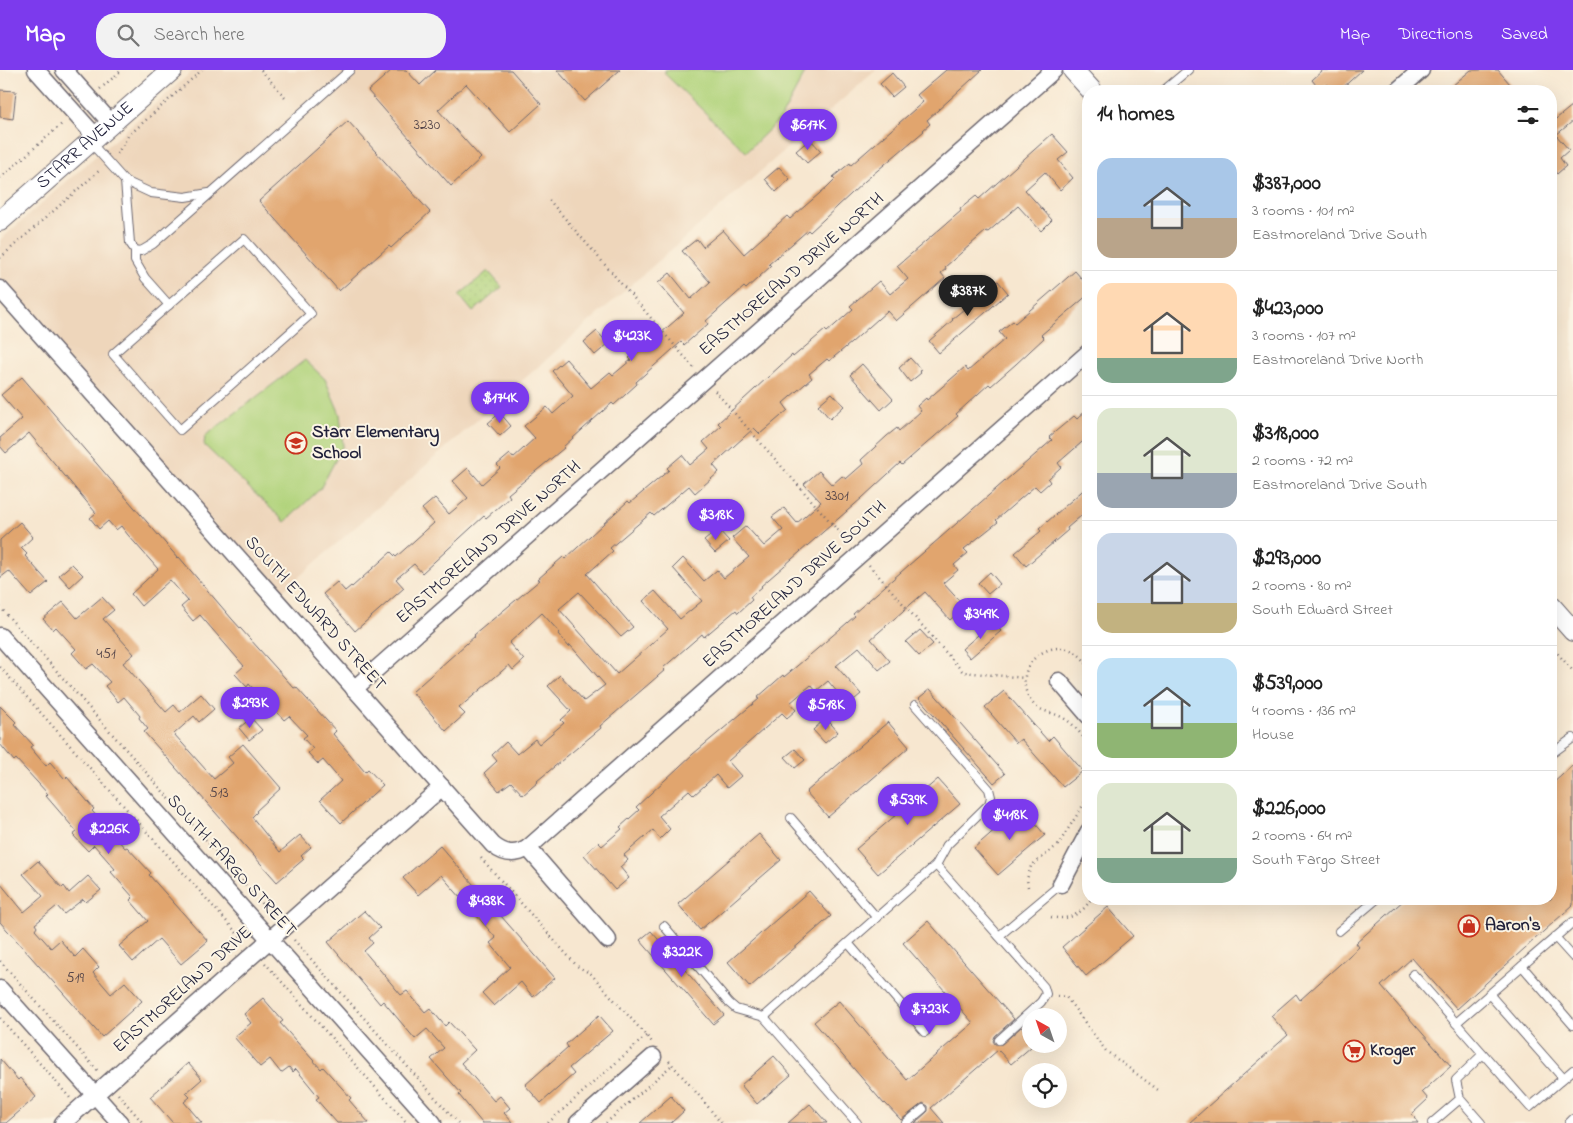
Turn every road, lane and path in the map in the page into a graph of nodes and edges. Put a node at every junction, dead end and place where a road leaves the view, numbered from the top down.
1 (36, 70) edge
2 (64, 70) edge
3 (172, 70) edge
4 (261, 70) edge
5 (350, 70) edge
6 (1054, 70) edge
7 (1073, 70) edge
8 (1188, 70) edge
9 (1421, 70) edge
10 (1087, 85) edge
11 (1170, 85) edge
12 (1403, 85) edge
13 (285, 97) dead end
14 (111, 123) junction
15 (93, 139) junction
16 (125, 181) junction
17 (209, 193) junction
18 (549, 200) dead end
19 (0, 221) edge
20 (135, 250) junction
21 (0, 289) edge
22 (169, 305) junction
23 (1082, 358) edge
24 (704, 379) junction
25 (860, 554) junction
26 (0, 607) edge
27 (1557, 613) edge
28 (1573, 631) edge
29 (0, 636) edge
30 (1557, 653) edge
31 (0, 667) edge
32 (1573, 671) edge
33 (1025, 678) dead end
34 (1059, 682) dead end
35 (354, 689) junction
36 (915, 705) dead end
37 (1082, 708) edge
38 (1573, 738) edge
39 (1557, 750) edge
40 (442, 788) junction
41 (1082, 807) edge
42 (791, 818) dead end
43 (1082, 844) edge
44 (528, 848) junction
45 (936, 865) junction
46 (1061, 884) joint
47 (1028, 887) dead end
48 (1086, 905) edge
49 (1370, 905) edge
50 (1051, 917) dead end
51 (877, 918) junction
52 (1573, 922) edge
53 (664, 926) dead end
54 (284, 928) junction
55 (1339, 931) dead end
56 (999, 936) junction
57 (1556, 937) junction
58 (270, 940) junction
59 (608, 940) dead end
60 (848, 943) junction
61 (255, 953) junction
62 (1573, 957) edge
63 (0, 962) edge
64 (1522, 966) junction
65 (1413, 974) dead end
66 (0, 989) edge
67 (1046, 994) junction
68 (1489, 994) junction
69 (764, 1017) junction
70 (0, 1018) edge
71 (1456, 1023) junction
72 (1573, 1025) edge
73 (925, 1032) dead end
74 (646, 1036) dead end
75 (999, 1040) dead end
76 (1483, 1054) junction
77 (653, 1057) dead end
78 (672, 1065) dead end
79 (1573, 1070) edge
80 (1563, 1078) junction
81 (108, 1083) junction
82 (1158, 1090) dead end
83 (95, 1095) junction
84 (1460, 1100) junction
85 (80, 1108) junction
86 (923, 1109) dead end
87 (1573, 1120) edge
88 (63, 1123) edge
89 (120, 1123) edge
90 (144, 1123) edge
91 (407, 1123) edge
92 (433, 1123) edge
93 (458, 1123) edge
94 (548, 1123) edge
95 (578, 1123) edge
96 (606, 1123) edge
97 (857, 1123) edge
98 (906, 1123) edge
99 (1432, 1123) edge
100 (1481, 1123) edge
101 (1569, 1123) edge

1 - 15 street
2 - 14 street
3 - 14 street, STARR AVENUE
4 - 13 path
5 - 17 lane
6 - 24 street, EASTMORELAND DRIVE NORTH
7 - 10 street
8 - 11 lane
9 - 12 street
14 - 15 street, STARR AVENUE
15 - 16 lane
15 - 19 street, STARR AVENUE
16 - 17 lane
16 - 20 lane
17 - 20 lane
18 - 24 path
20 - 22 lane
21 - 35 street, SOUTH EDWARD STREET
22 - 22 lane
23 - 25 street, EASTMORELAND DRIVE SOUTH
24 - 25 path
24 - 35 street, EASTMORELAND DRIVE NORTH
25 - 33 path
25 - 44 street, EASTMORELAND DRIVE SOUTH
26 - 54 path
27 - 28 street
29 - 58 street, SOUTH FARGO STREET
30 - 32 path
31 - 61 path
34 - 37 street
35 - 40 street, SOUTH EDWARD STREET
36 - 45 lane
38 - 39 lane
40 - 44 street, SOUTH EDWARD STREET
40 - 54 street, EASTMORELAND DRIVE
41 - 47 path
42 - 51 lane
43 - 46 street
44 - 59 street
45 - 51 lane
45 - 56 lane
46 - 56 lane
48 - 50 path
49 - 55 lane
51 - 60 lane
52 - 57 lane
53 - 69 lane
54 - 58 street, EASTMORELAND DRIVE
54 - 93 path
56 - 67 lane
57 - 62 lane
57 - 64 lane
58 - 61 street, EASTMORELAND DRIVE
58 - 92 street, SOUTH FARGO STREET
60 - 69 lane
60 - 73 lane
61 - 81 street, EASTMORELAND DRIVE
61 - 91 path
63 - 81 path
64 - 68 lane
64 - 72 lane
65 - 71 lane
66 - 83 street
67 - 75 lane
67 - 82 path
68 - 71 lane
68 - 80 lane
69 - 97 lane
70 - 85 path
71 - 76 lane
74 - 94 path
76 - 80 lane
76 - 84 lane
77 - 95 street
78 - 96 path
79 - 80 lane
81 - 83 street, EASTMORELAND DRIVE
81 - 90 path
83 - 85 street, EASTMORELAND DRIVE
83 - 89 street
84 - 99 lane
84 - 100 lane
85 - 88 street, EASTMORELAND DRIVE
86 - 98 lane
87 - 101 lane

